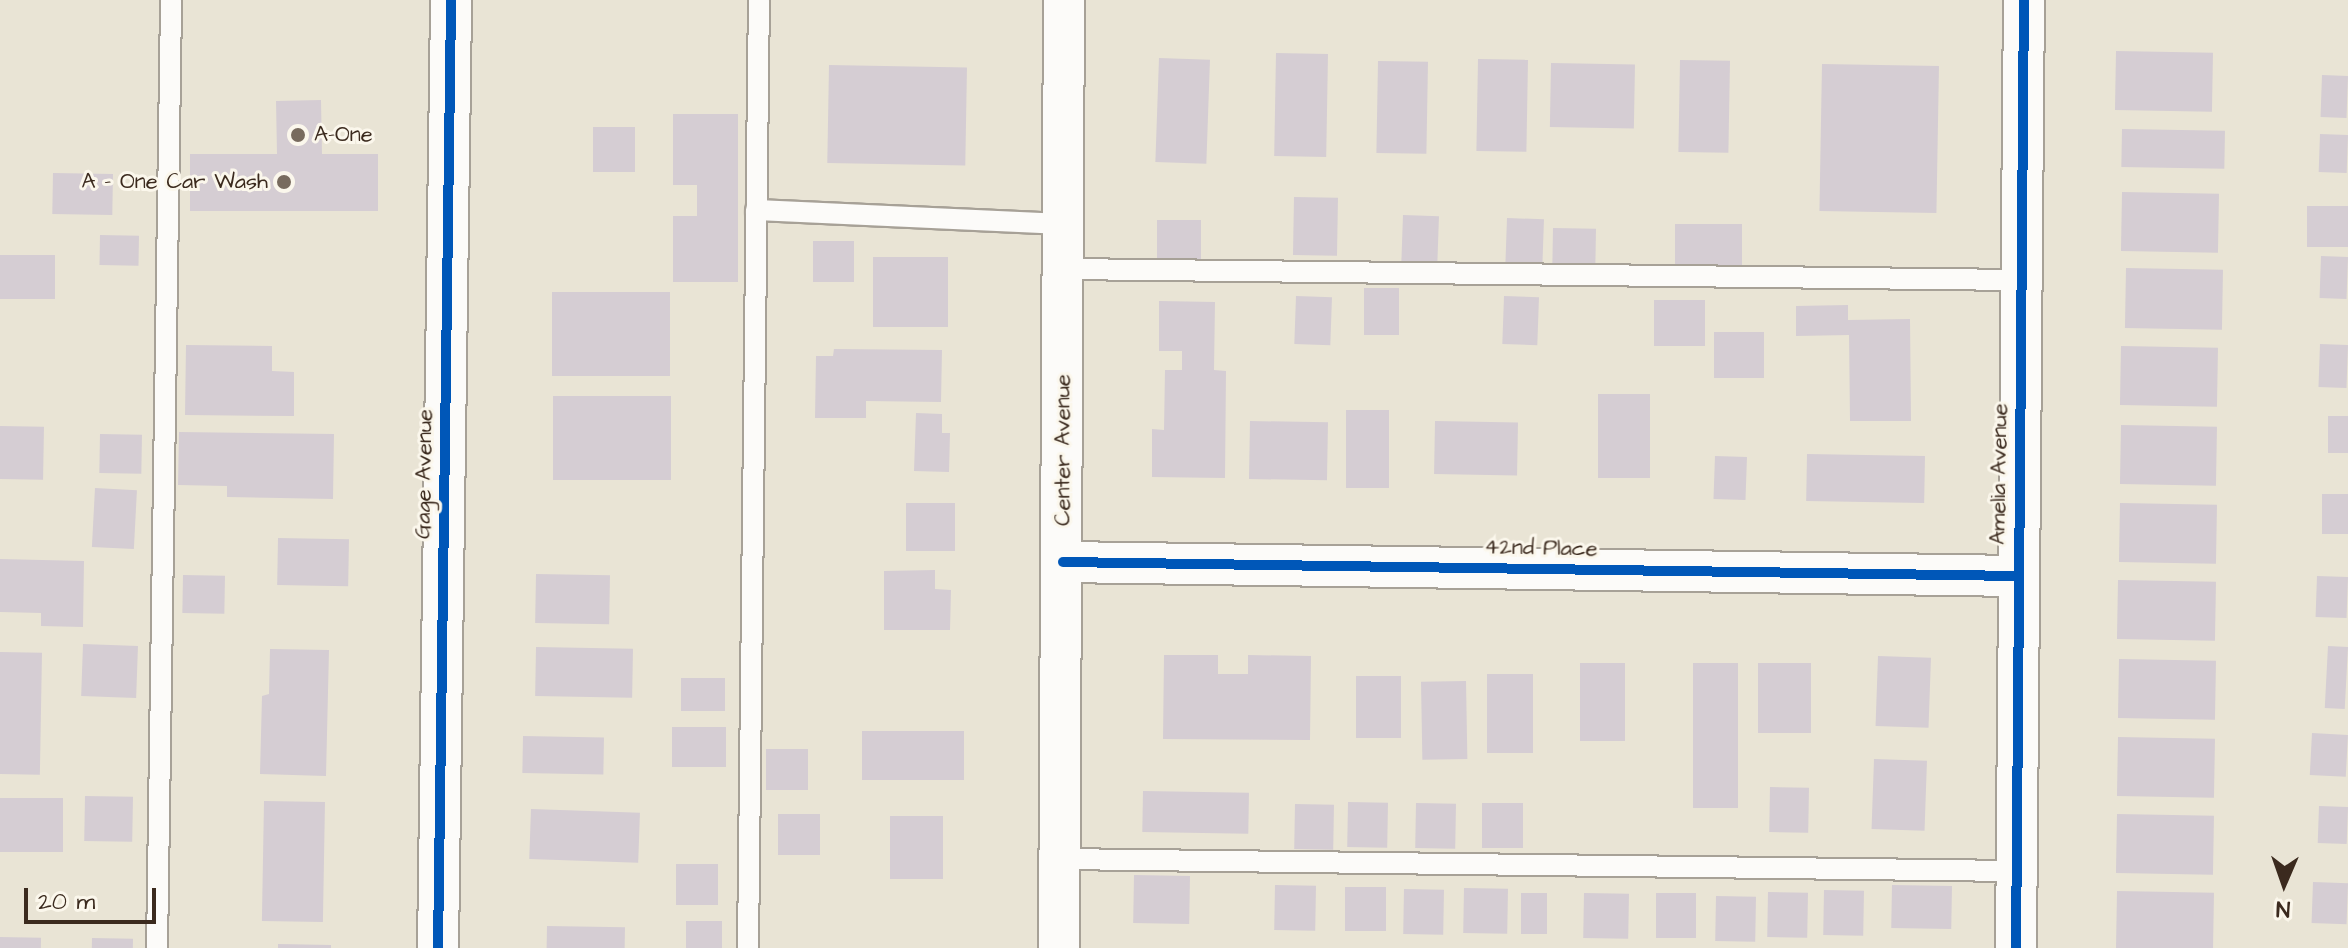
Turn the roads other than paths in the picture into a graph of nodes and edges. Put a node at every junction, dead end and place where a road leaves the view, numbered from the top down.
1 (171, 0) edge
2 (451, 0) edge
3 (759, 0) edge
4 (1064, 0) edge
5 (2024, 0) edge
6 (756, 210) junction
7 (1064, 224) junction
8 (1064, 269) junction
9 (2021, 280) junction
10 (1063, 562) junction
11 (2018, 576) junction
12 (1059, 859) junction
13 (2016, 871) junction
14 (157, 948) edge
15 (438, 948) edge
16 (748, 948) edge
17 (1059, 948) edge
18 (2016, 948) edge

1 - 14 lane
2 - 15 street, Gage Avenue
3 - 6 lane
4 - 7 street, Center Avenue
5 - 9 street, Amelia Avenue
6 - 7 lane
6 - 16 lane
7 - 8 street, Center Avenue
8 - 9 lane
8 - 10 street, Center Avenue
9 - 11 street, Amelia Avenue
10 - 11 street, 42nd Place
10 - 12 street, Center Avenue
11 - 13 street, Amelia Avenue
12 - 13 lane
12 - 17 street, Center Avenue
13 - 18 street, Amelia Avenue

